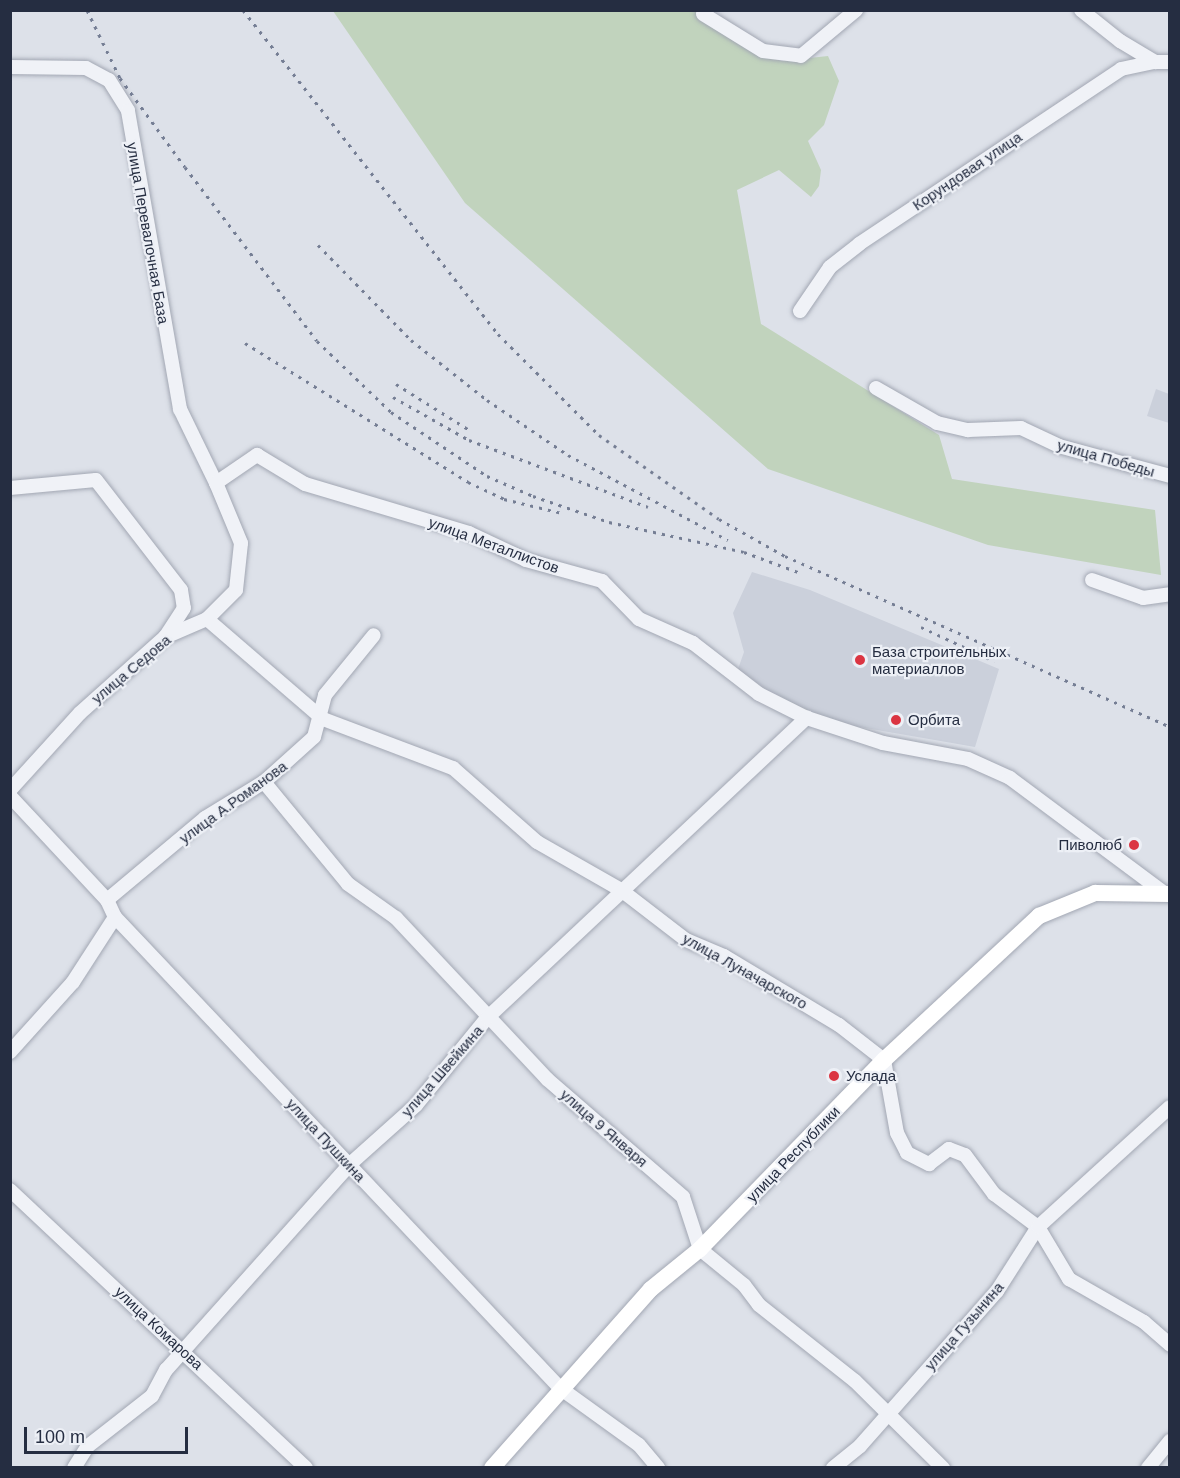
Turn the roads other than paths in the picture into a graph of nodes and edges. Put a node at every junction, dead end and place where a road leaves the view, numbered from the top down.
1 (856, 10) edge
2 (1081, 10) edge
3 (703, 14) dead end
4 (1155, 62) junction
5 (1170, 62) edge
6 (10, 67) edge
7 (800, 311) dead end
8 (876, 388) dead end
9 (1170, 476) edge
10 (216, 483) junction
11 (10, 488) edge
12 (1092, 580) dead end
13 (1170, 594) edge
14 (207, 619) junction
15 (374, 635) dead end
16 (165, 637) junction
17 (807, 718) junction
18 (323, 719) junction
19 (264, 782) junction
20 (10, 790) edge
21 (10, 796) edge
22 (621, 890) junction
23 (1166, 893) edge
24 (107, 900) junction
25 (115, 917) junction
26 (487, 1018) junction
27 (10, 1052) edge
28 (884, 1060) junction
29 (1170, 1107) edge
30 (349, 1165) junction
31 (10, 1190) edge
32 (1038, 1227) junction
33 (700, 1249) junction
34 (1170, 1345) edge
35 (185, 1351) junction
36 (560, 1388) junction
37 (885, 1415) junction
38 (1170, 1441) edge
39 (74, 1467) edge
40 (306, 1467) edge
41 (492, 1467) edge
42 (658, 1467) edge
43 (833, 1467) edge
44 (942, 1467) edge
45 (1148, 1467) edge

1 - 3 street
2 - 4 street
4 - 5 street, Корундовая улица
4 - 7 street, Корундовая улица
6 - 10 street, улица Перевалочная База
8 - 9 street, улица Победы
10 - 14 street, улица Седова
10 - 17 street, улица Металлистов
11 - 16 street
12 - 13 street
14 - 16 street, улица Седова
14 - 18 street, улица Луначарского
15 - 18 street
16 - 20 street, улица Седова
17 - 22 street, улица Швейкина
17 - 23 street, улица Металлистов
18 - 19 street, улица А.Романова
18 - 22 street, улица Луначарского
19 - 24 street, улица А.Романова
19 - 26 street, улица 9 Января
21 - 24 street, улица Пушкина
22 - 26 street, улица Швейкина
22 - 28 street, улица Луначарского
23 - 28 main road, улица Республики
24 - 25 street, улица Пушкина
25 - 27 street
25 - 30 street, улица Пушкина
26 - 30 street, улица Швейкина
26 - 33 street, улица 9 Января
28 - 32 street
28 - 33 main road, улица Республики
29 - 32 street, улица Гузынина
30 - 35 street, улица Швейкина
30 - 36 street, улица Пушкина
31 - 35 street, улица Комарова
32 - 34 street
32 - 37 street, улица Гузынина
33 - 36 main road, улица Республики
33 - 37 street
35 - 39 street, улица Швейкина
35 - 40 street, улица Комарова
36 - 41 main road, улица Республики
36 - 42 street, улица Пушкина
37 - 43 street, улица Гузынина
37 - 44 street
38 - 45 street

